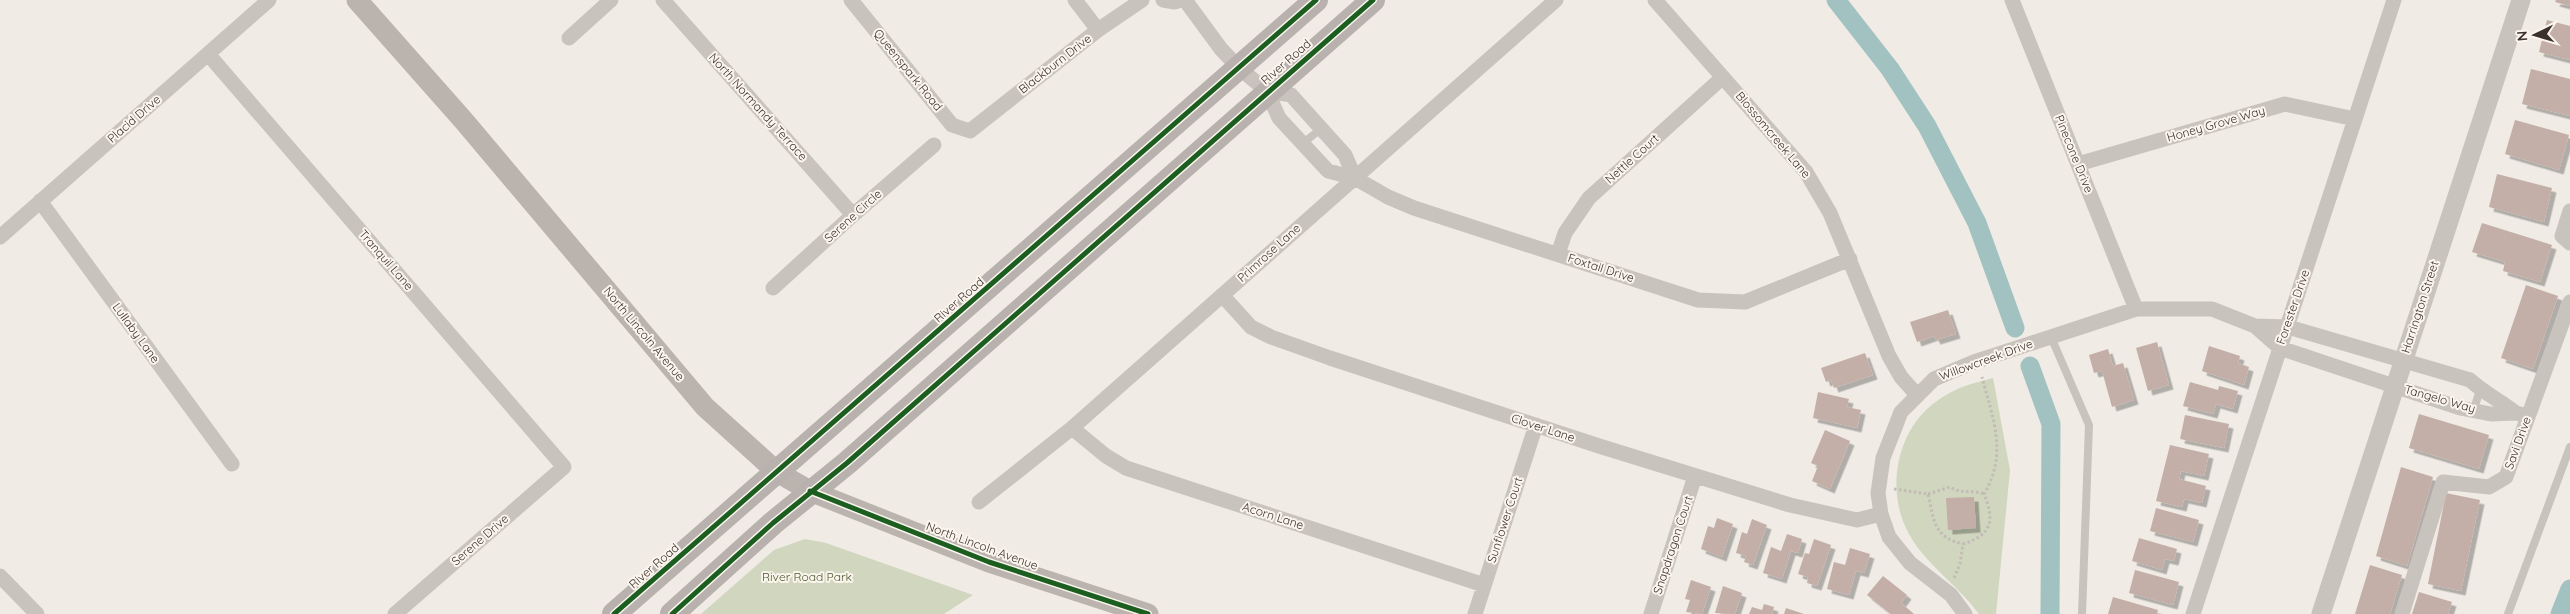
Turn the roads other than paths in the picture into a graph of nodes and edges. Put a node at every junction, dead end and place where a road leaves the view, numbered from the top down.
1 (269, 0) edge
2 (357, 0) edge
3 (611, 0) edge
4 (663, 0) edge
5 (851, 0) edge
6 (1075, 0) edge
7 (1142, 0) edge
8 (1164, 0) edge
9 (1181, 0) edge
10 (1186, 0) edge
11 (1316, 0) edge
12 (1373, 0) edge
13 (1556, 0) edge
14 (1655, 0) edge
15 (2394, 0) edge
16 (2521, 0) edge
17 (2018, 1) edge
18 (1098, 30) junction
19 (569, 38) dead end
20 (208, 54) junction
21 (1239, 68) junction
22 (1723, 77) junction
23 (1267, 91) junction
24 (2355, 119) junction
25 (1322, 128) junction
26 (970, 131) joint
27 (1302, 144) junction
28 (934, 145) dead end
29 (2078, 164) junction
30 (1355, 178) junction
31 (40, 202) junction
32 (2570, 211) edge
33 (853, 214) junction
34 (0, 237) edge
35 (2570, 243) edge
36 (1558, 254) junction
37 (1850, 260) junction
38 (773, 288) dead end
39 (1222, 295) junction
40 (2570, 302) edge
41 (2136, 309) junction
42 (2255, 326) junction
43 (2288, 326) junction
44 (2050, 337) junction
45 (2280, 348) junction
46 (2402, 361) junction
47 (2394, 386) junction
48 (2480, 390) junction
49 (1917, 395) junction
50 (2474, 409) junction
51 (2522, 415) junction
52 (1536, 425) junction
53 (1072, 428) junction
54 (2570, 446) edge
55 (232, 464) dead end
56 (564, 467) joint
57 (776, 472) junction
58 (1696, 476) junction
59 (810, 491) junction
60 (979, 502) dead end
61 (1881, 514) junction
62 (0, 576) edge
63 (1484, 585) junction
64 (37, 614) edge
65 (395, 614) edge
66 (614, 614) edge
67 (672, 614) edge
68 (1148, 614) edge
69 (1475, 614) edge
70 (1651, 614) edge
71 (1966, 614) edge
72 (2082, 614) edge
73 (2193, 614) edge
74 (2321, 614) edge
75 (2402, 614) edge
76 (2508, 614) edge

1 - 20 street, Placid Drive
2 - 57 main road, North Lincoln Avenue
3 - 19 street
4 - 33 street, North Normandy Terrace
5 - 26 street, Queenspark Road
6 - 18 street
7 - 18 street, Blackburn Drive
8 - 9 street
10 - 21 street
11 - 21 main road, River Road
12 - 23 main road, River Road
13 - 30 street, Primrose Lane
14 - 22 street, Blossomcreek Lane
15 - 24 street, Forester Drive
16 - 46 street, Harrington Street
17 - 29 street, Pinecone Drive
18 - 26 street, Blackburn Drive
20 - 31 street, Placid Drive
20 - 56 street, Tranquil Lane
21 - 23 street
21 - 57 main road, River Road
22 - 36 street, Nettle Court
22 - 37 street, Blossomcreek Lane
23 - 25 street
23 - 27 street, Foxtail Drive
23 - 59 main road, River Road
24 - 29 street, Honey Grove Way
24 - 43 street, Forester Drive
25 - 27 lane
25 - 30 street
27 - 30 street, Foxtail Drive
28 - 33 street, Serene Circle
29 - 41 street, Pinecone Drive
30 - 36 street, Foxtail Drive
30 - 39 street, Primrose Lane
31 - 34 street, Placid Drive
31 - 55 street, Lullaby Lane
32 - 35 street
33 - 38 street, Serene Circle
36 - 37 street, Foxtail Drive
37 - 49 street, Blossomcreek Lane
39 - 52 street, Clover Lane
39 - 53 street, Primrose Lane
40 - 51 street, Savi Drive
41 - 42 street, Willowcreek Drive
41 - 44 street, Willowcreek Drive
42 - 43 street, Willowcreek Drive
42 - 45 street, Willowcreek Drive
43 - 45 street, Forester Drive
43 - 46 street, Willowcreek Drive
44 - 49 street, Willowcreek Drive
44 - 72 lane
45 - 47 street, Willowcreek Drive
45 - 73 street, Forester Drive
46 - 47 street, Harrington Street
46 - 48 street, Tangelo Way
47 - 50 street, Tangelo Way
47 - 74 street, Harrington Street
48 - 50 lane
48 - 51 street, Tangelo Way
49 - 61 street, Willowcreek Drive
50 - 51 street, Tangelo Way
51 - 75 street, Savi Drive
52 - 58 street, Clover Lane
52 - 63 street, Sunflower Court
53 - 60 street, Primrose Lane
53 - 63 street, Acorn Lane
54 - 76 lane
56 - 65 street, Serene Drive
57 - 59 main road, North Lincoln Avenue
57 - 66 main road, River Road
58 - 61 street, Clover Lane
58 - 70 street, Snapdragon Court
59 - 67 main road, River Road
59 - 68 main road, North Lincoln Avenue
61 - 71 street, Willowcreek Drive
62 - 64 street
63 - 69 street, Sunflower Court

